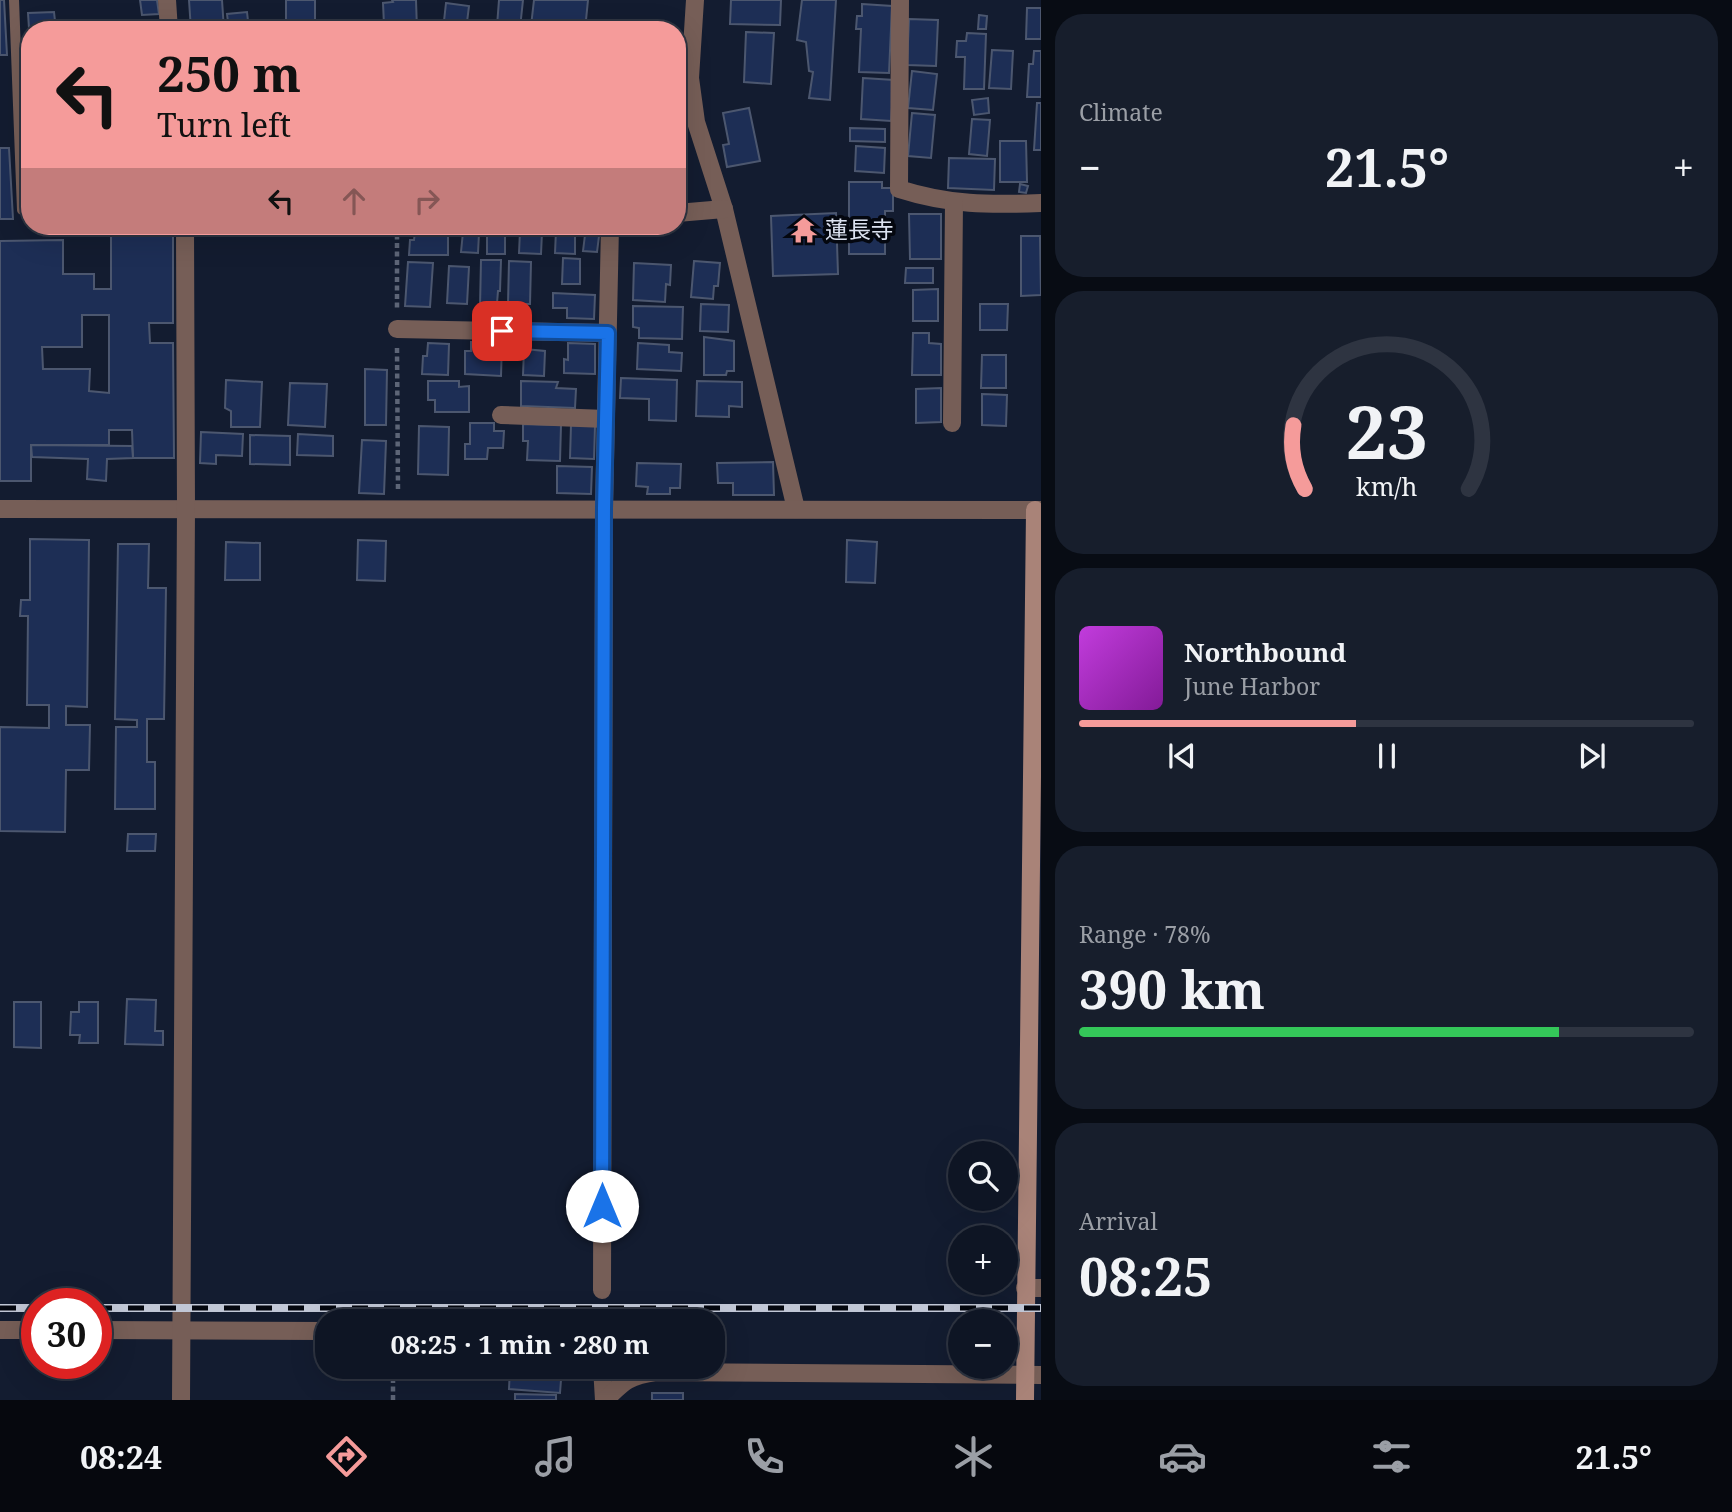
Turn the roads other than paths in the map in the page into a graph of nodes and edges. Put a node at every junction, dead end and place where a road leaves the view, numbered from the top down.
1 (13, 0) edge
2 (167, 0) edge
3 (695, 0) edge
4 (900, 0) edge
5 (168, 21) edge
6 (21, 187) edge
7 (954, 202) junction
8 (1041, 203) edge
9 (724, 209) junction
10 (686, 212) edge
11 (185, 235) edge
12 (610, 235) edge
13 (397, 329) road end
14 (608, 333) junction
15 (501, 415) dead end
16 (606, 419) junction
17 (952, 423) dead end
18 (604, 508) junction
19 (0, 509) edge
20 (186, 509) junction
21 (796, 509) junction
22 (1038, 510) edge
23 (1033, 1288) edge
24 (602, 1290) dead end
25 (0, 1330) edge
26 (21, 1330) edge
27 (112, 1330) edge
28 (182, 1330) junction
29 (315, 1331) edge
30 (1033, 1375) edge
31 (603, 1379) edge
32 (181, 1400) edge
33 (604, 1400) edge
34 (1025, 1400) edge

1 - 6 lane
2 - 5 street
3 - 9 street
4 - 7 street
7 - 8 street
7 - 17 street
9 - 10 street
9 - 21 street
11 - 20 street
12 - 14 street
13 - 14 street
14 - 16 street
15 - 16 street
16 - 18 street
18 - 20 street
18 - 21 street
18 - 24 street
19 - 20 street
20 - 28 street
21 - 22 street
22 - 23 street
23 - 30 street
25 - 26 street
27 - 28 street
28 - 29 street
28 - 32 street
30 - 33 street
30 - 34 street
31 - 33 street

